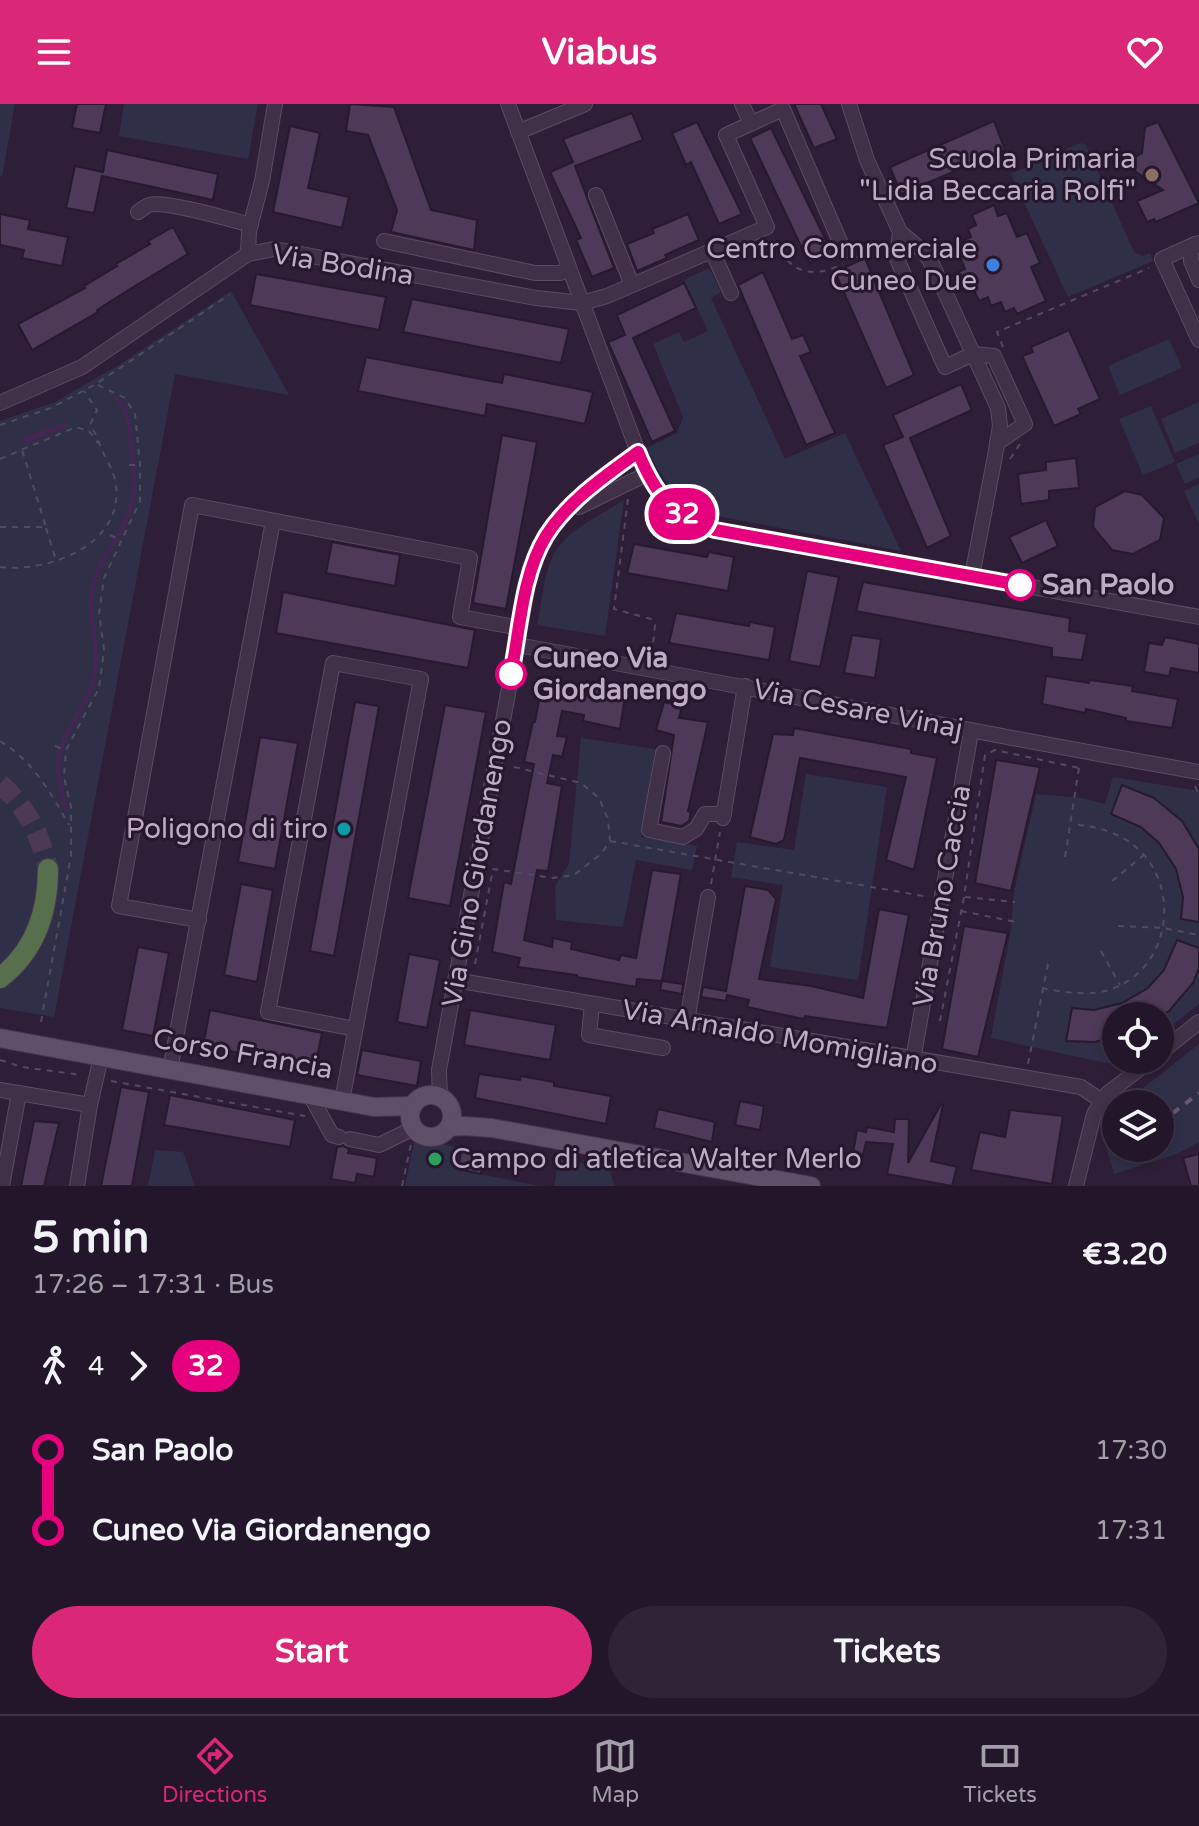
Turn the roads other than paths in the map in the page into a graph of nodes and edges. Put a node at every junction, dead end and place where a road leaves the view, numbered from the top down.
1 (275, 104) edge
2 (508, 104) edge
3 (585, 104) edge
4 (849, 104) edge
5 (518, 132) junction
6 (596, 195) dead end
7 (138, 212) dead end
8 (251, 225) junction
9 (900, 239) junction
10 (384, 241) dead end
11 (1197, 243) edge
12 (712, 251) junction
13 (248, 254) junction
14 (848, 257) road end
15 (569, 269) junction
16 (1199, 280) edge
17 (632, 285) junction
18 (731, 293) dead end
19 (582, 303) junction
20 (1199, 340) edge
21 (973, 354) junction
22 (0, 403) edge
23 (997, 443) junction
24 (638, 452) junction
25 (647, 474) junction
26 (558, 520) junction
27 (273, 521) junction
28 (972, 576) junction
29 (1199, 617) edge
30 (520, 628) junction
31 (517, 645) junction
32 (745, 686) junction
33 (971, 732) junction
34 (663, 753) dead end
35 (1197, 779) edge
36 (48, 869) tunnel mouth
37 (708, 897) road end
38 (199, 920) junction
39 (0, 978) edge
40 (455, 980) junction
41 (592, 1004) junction
42 (687, 1021) junction
43 (1199, 1022) edge
44 (355, 1029) junction
45 (0, 1038) edge
46 (1174, 1042) edge
47 (663, 1048) dead end
48 (101, 1057) junction
49 (913, 1060) junction
50 (170, 1070) junction
51 (1132, 1074) edge
52 (0, 1090) edge
53 (1112, 1090) edge
54 (19, 1093) junction
55 (310, 1095) junction
56 (342, 1101) junction
57 (1102, 1101) joint
58 (90, 1105) junction
59 (427, 1116) junction
60 (1077, 1185) edge
61 (2, 1186) edge
62 (77, 1186) edge
63 (811, 1186) edge

1 - 8 street
2 - 5 street
3 - 5 street
4 - 9 street
5 - 15 street
6 - 17 street
7 - 8 street
8 - 13 street
9 - 21 street
9 - 21 street
10 - 15 street
11 - 16 street
11 - 20 street
12 - 14 street
12 - 17 street
12 - 18 street
13 - 19 street, Via Bodina
13 - 22 street, Via Bodina
15 - 19 street
17 - 19 street
19 - 24 street
21 - 23 street
21 - 23 street
23 - 28 street
24 - 25 street
24 - 26 street, Via Gino Giordanengo
25 - 26 street, Via Gino Giordanengo
25 - 28 street
26 - 30 street, Via Gino Giordanengo
27 - 30 street
27 - 38 street
27 - 38 street
28 - 29 street
30 - 31 street, Via Gino Giordanengo
31 - 32 street, Via Cesare Vinaj
31 - 40 street, Via Gino Giordanengo
32 - 33 street, Via Cesare Vinaj
32 - 34 street
33 - 35 street, Via Cesare Vinaj
33 - 49 street, Via Bruno Caccia
36 - 39 highway
37 - 42 street
38 - 50 street
40 - 41 street, Via Arnaldo Momigliano
40 - 59 street, Via Gino Giordanengo
41 - 42 street, Via Arnaldo Momigliano
41 - 47 street
42 - 49 street, Via Arnaldo Momigliano
43 - 46 street
44 - 44 street
44 - 56 street
45 - 48 main road, Corso Francia
48 - 50 main road, Corso Francia
48 - 58 street
49 - 57 street, Via Arnaldo Momigliano
50 - 55 main road, Corso Francia
51 - 53 street
52 - 54 street
54 - 58 street
54 - 61 street
55 - 56 main road, Corso Francia
55 - 59 street
56 - 59 main road, Corso Francia
57 - 60 street
58 - 62 street
59 - 63 main road, Corso Francia

